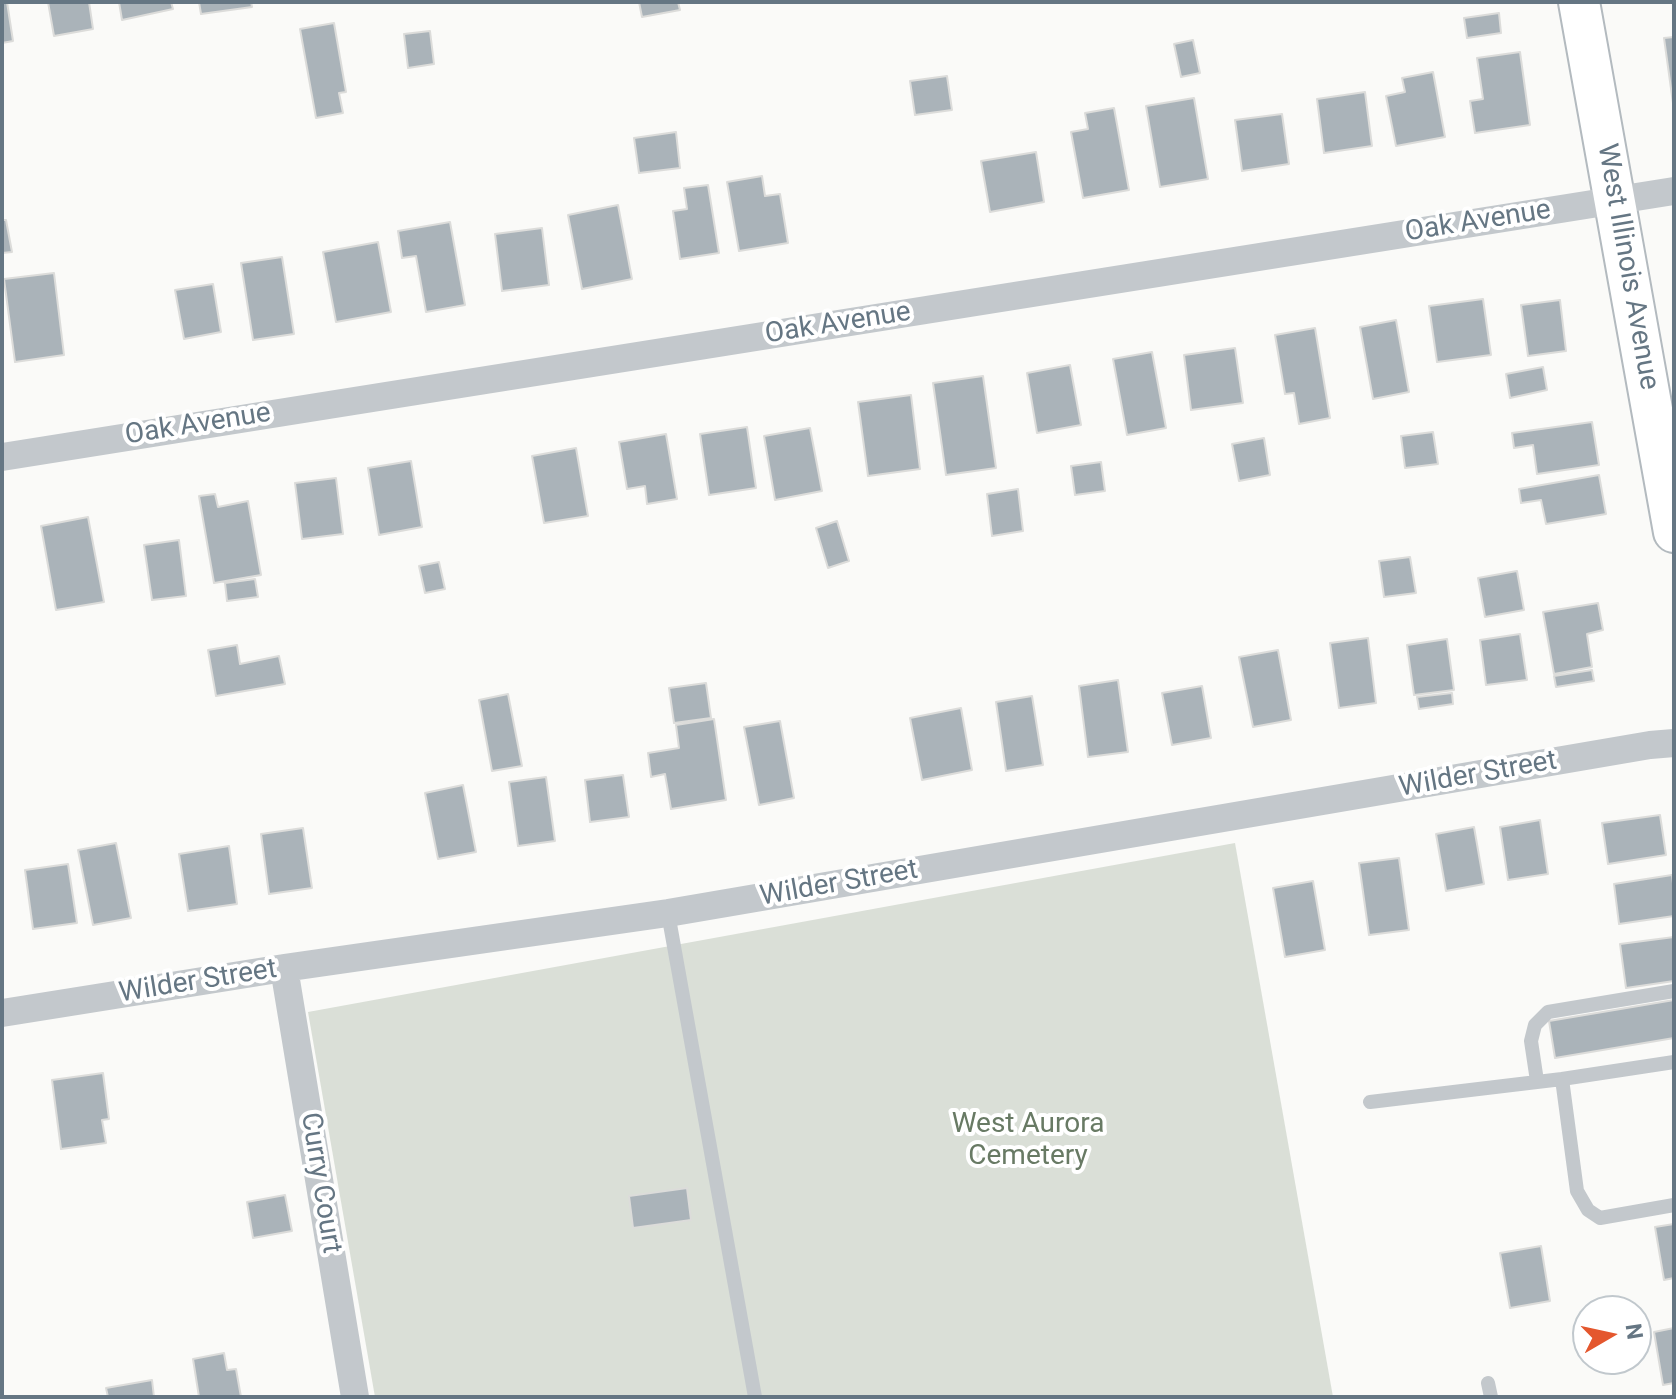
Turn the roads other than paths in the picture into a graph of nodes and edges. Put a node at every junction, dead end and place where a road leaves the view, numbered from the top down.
1 (1579, 2) edge
2 (1674, 191) edge
3 (1615, 200) junction
4 (2, 457) edge
5 (1674, 532) edge
6 (1674, 743) edge
7 (668, 913) junction
8 (284, 968) junction
9 (1674, 991) edge
10 (2, 1013) edge
11 (1674, 1062) edge
12 (1562, 1079) junction
13 (1537, 1081) junction
14 (1370, 1102) dead end
15 (1674, 1205) edge
16 (355, 1397) edge
17 (755, 1397) edge

1 - 3 main road, West Illinois Avenue
2 - 3 street, Oak Avenue
3 - 4 street, Oak Avenue
3 - 5 main road, West Illinois Avenue
6 - 7 street, Wilder Street
7 - 8 street, Wilder Street
7 - 17 lane
8 - 10 street, Wilder Street
8 - 16 street, Curry Court
9 - 13 lane
11 - 12 lane
12 - 13 lane
12 - 15 lane
13 - 14 lane

